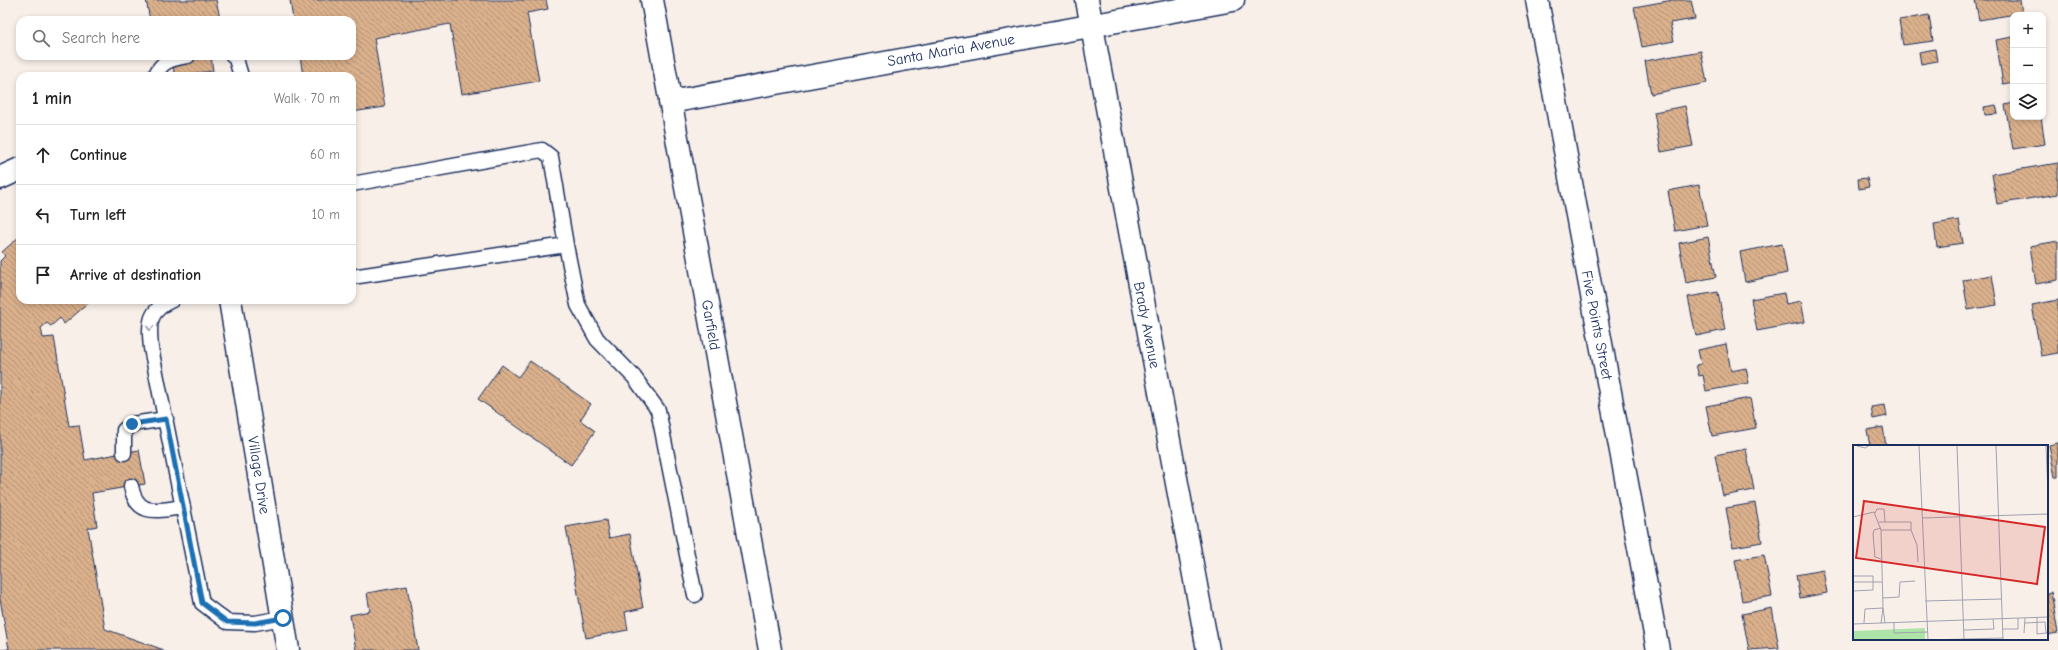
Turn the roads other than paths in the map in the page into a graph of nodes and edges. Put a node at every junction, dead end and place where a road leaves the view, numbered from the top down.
1 (652, 0) edge
2 (1087, 0) edge
3 (1233, 0) edge
4 (1537, 0) edge
5 (1091, 24) junction
6 (171, 60) edge
7 (236, 60) edge
8 (157, 72) edge
9 (240, 72) edge
10 (670, 102) junction
11 (16, 172) edge
12 (0, 178) edge
13 (356, 183) edge
14 (566, 245) junction
15 (356, 276) edge
16 (162, 304) edge
17 (231, 304) edge
18 (166, 419) junction
19 (124, 453) dead end
20 (130, 486) dead end
21 (183, 507) junction
22 (695, 595) dead end
23 (283, 618) junction
24 (288, 650) edge
25 (770, 650) edge
26 (1208, 650) edge
27 (1658, 650) edge

1 - 10 street, Garfield
2 - 5 street, Brady Avenue
3 - 5 street, Santa Maria Avenue
4 - 27 street, Five Points Street
5 - 10 street, Santa Maria Avenue
5 - 26 street, Brady Avenue
6 - 8 lane
7 - 9 lane
10 - 25 street, Garfield
11 - 12 street
13 - 14 lane
14 - 15 lane
14 - 22 lane
16 -> 18 lane
17 - 23 street, Village Drive
18 - 19 lane
18 - 21 lane
20 - 21 lane
21 - 23 lane
23 - 24 street, Village Drive

